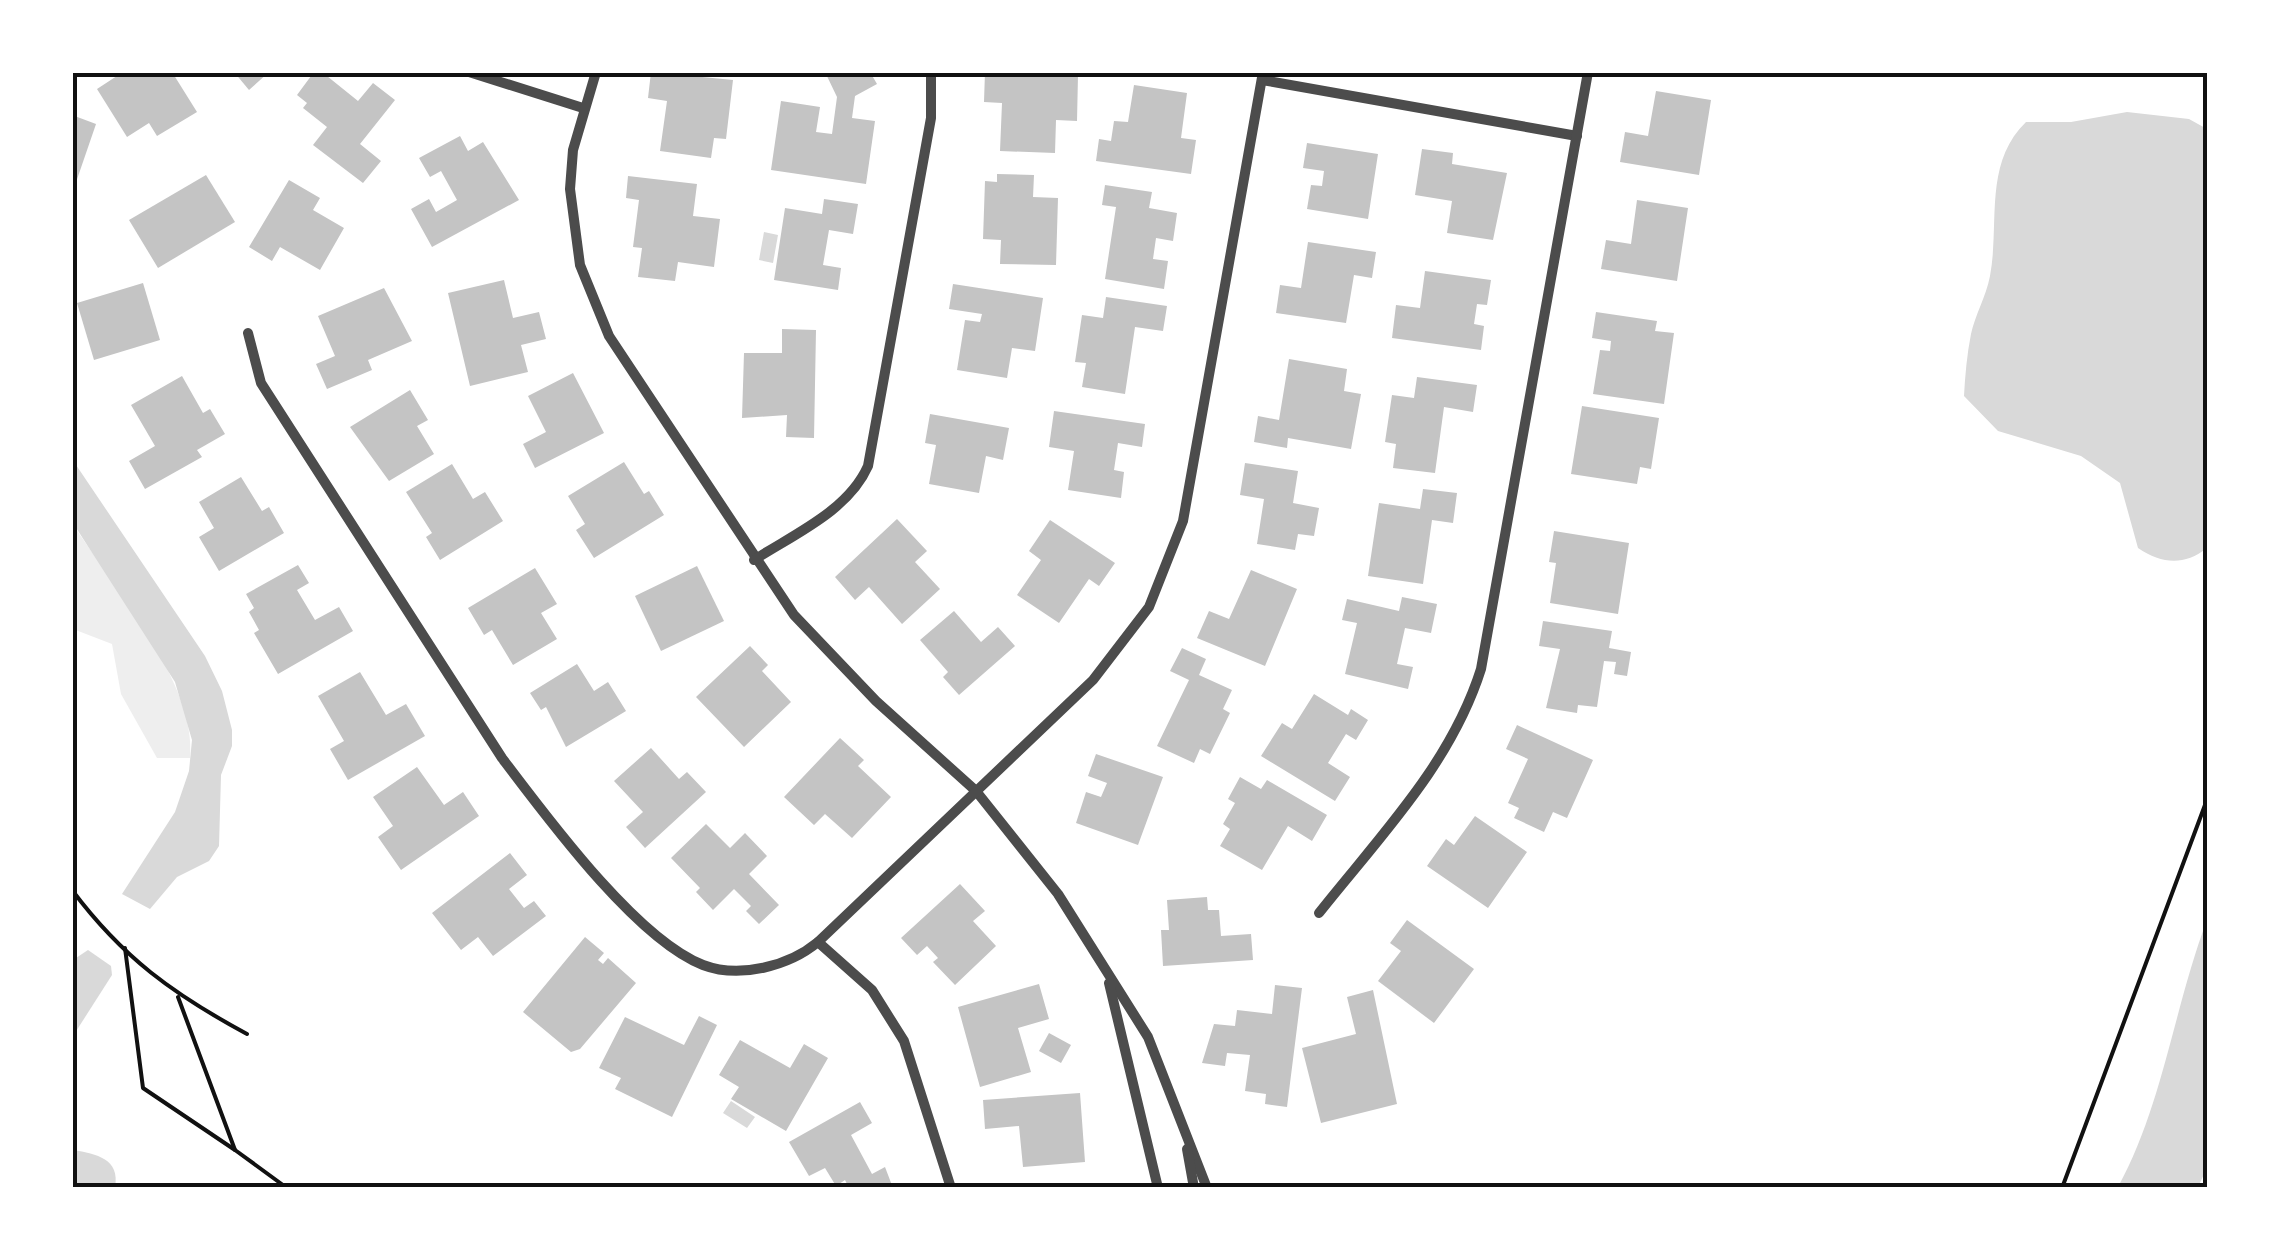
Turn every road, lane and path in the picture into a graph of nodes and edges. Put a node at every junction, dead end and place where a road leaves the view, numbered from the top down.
1 (468, 72) edge
2 (596, 72) edge
3 (931, 72) edge
4 (1588, 72) edge
5 (1263, 76) edge
6 (583, 108) junction
7 (1577, 136) junction
8 (248, 333) dead end
9 (754, 560) junction
10 (976, 791) junction
11 (2208, 797) edge
12 (72, 890) edge
13 (1319, 913) dead end
14 (818, 942) junction
15 (124, 948) junction
16 (1108, 977) junction
17 (178, 998) junction
18 (246, 1034) dead end
19 (1180, 1118) junction
20 (235, 1150) junction
21 (287, 1188) edge
22 (951, 1188) edge
23 (1158, 1188) edge
24 (1194, 1188) edge
25 (1206, 1188) edge
26 (2062, 1188) edge

1 - 6 street
2 - 6 street
3 - 9 street
4 - 7 street
5 - 7 street
5 - 10 street
6 - 9 street
7 - 13 street
8 - 14 street
9 - 10 street
10 - 14 street
10 - 16 street
11 - 26 path
12 - 15 path
14 - 22 street
15 - 17 path
15 - 20 path
16 - 19 street
16 - 23 street
17 - 18 path
17 - 20 path
19 - 24 street
19 - 25 street
20 - 21 path

